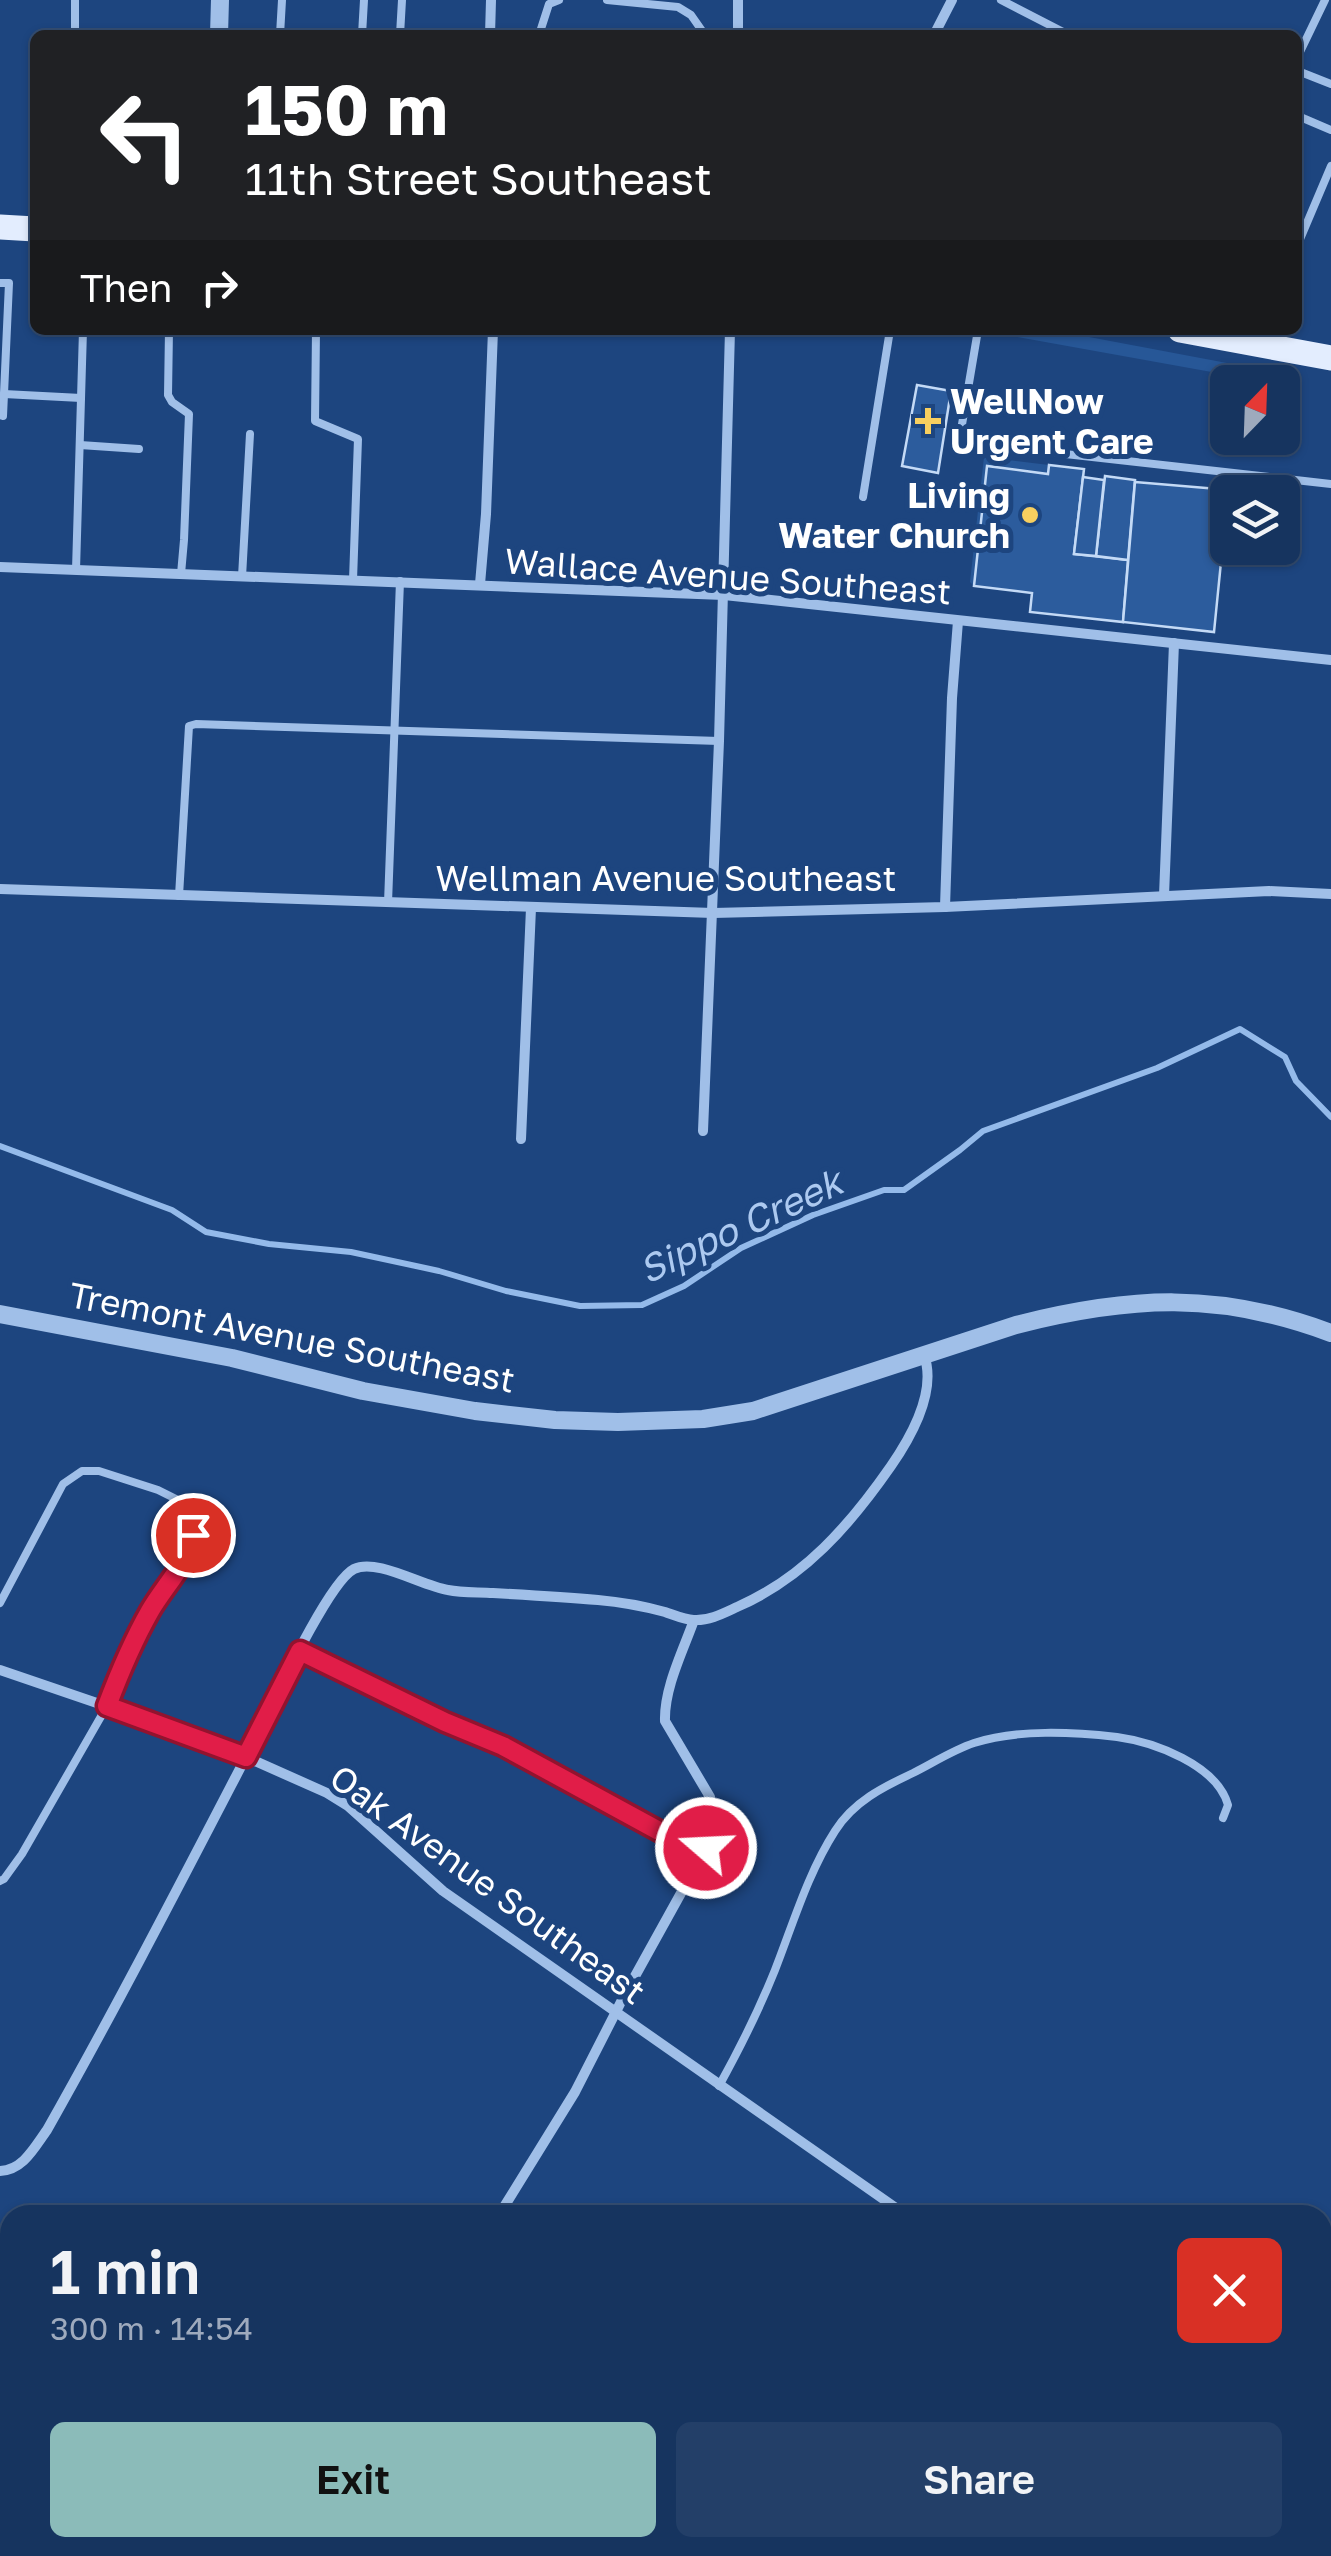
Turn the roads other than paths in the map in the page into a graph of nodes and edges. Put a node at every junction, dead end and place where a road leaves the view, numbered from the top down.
1 (76, 0) edge
2 (220, 0) edge
3 (282, 0) edge
4 (364, 0) edge
5 (402, 0) edge
6 (491, 0) edge
7 (559, 0) edge
8 (611, 0) edge
9 (738, 0) edge
10 (952, 0) edge
11 (1001, 0) edge
12 (1325, 0) edge
13 (74, 30) edge
14 (218, 30) edge
15 (280, 30) edge
16 (362, 30) edge
17 (400, 30) edge
18 (490, 30) edge
19 (541, 30) edge
20 (702, 30) edge
21 (738, 30) edge
22 (937, 30) edge
23 (1058, 30) edge
24 (1302, 48) edge
25 (1302, 73) edge
26 (1331, 84) edge
27 (1302, 118) edge
28 (1331, 130) edge
29 (1331, 166) edge
30 (0, 227) edge
31 (30, 228) edge
32 (1302, 235) edge
33 (0, 282) edge
34 (84, 335) edge
35 (168, 335) edge
36 (316, 335) edge
37 (493, 335) edge
38 (730, 335) edge
39 (889, 335) edge
40 (977, 335) edge
41 (1207, 335) edge
42 (1331, 358) edge
43 (4, 394) junction
44 (81, 398) junction
45 (0, 415) edge
46 (250, 434) dead end
47 (80, 445) junction
48 (138, 449) dead end
49 (1331, 484) edge
50 (863, 497) dead end
51 (0, 567) edge
52 (76, 570) junction
53 (181, 574) junction
54 (242, 577) junction
55 (353, 580) junction
56 (400, 581) junction
57 (480, 584) junction
58 (724, 596) junction
59 (958, 620) junction
60 (1174, 643) junction
61 (1331, 660) edge
62 (394, 731) junction
63 (719, 741) junction
64 (0, 888) edge
65 (1331, 894) edge
66 (179, 896) junction
67 (1164, 896) junction
68 (388, 903) junction
69 (945, 906) junction
70 (531, 908) junction
71 (713, 913) junction
72 (703, 1131) dead end
73 (520, 1139) dead end
74 (0, 1314) edge
75 (1331, 1333) edge
76 (924, 1355) junction
77 (0, 1603) edge
78 (694, 1620) junction
79 (300, 1651) junction
80 (0, 1670) edge
81 (107, 1706) junction
82 (246, 1757) junction
83 (1223, 1818) dead end
84 (703, 1855) junction
85 (0, 1881) edge
86 (616, 2014) junction
87 (719, 2086) junction
88 (0, 2171) edge
89 (505, 2205) edge
90 (892, 2205) edge

1 - 13 lane
2 - 14 street
3 - 15 lane
4 - 16 lane
5 - 17 lane
6 - 18 street
7 - 19 lane
8 - 20 lane
9 - 21 street
10 - 22 street
11 - 23 lane
12 - 24 lane
25 - 26 lane
27 - 28 lane
29 - 32 lane
30 - 31 main road
33 - 43 lane
34 - 44 lane
35 - 53 lane
36 - 55 lane
37 - 57 street
38 - 58 street
39 - 50 lane
40 - 49 lane
41 - 42 main road
43 - 44 lane
43 - 45 lane
44 - 47 lane
46 - 54 lane
47 - 48 lane
47 - 52 lane
51 - 52 street, Wallace Avenue Southeast
52 - 53 street, Wallace Avenue Southeast
53 - 54 street, Wallace Avenue Southeast
54 - 55 street, Wallace Avenue Southeast
55 - 56 street, Wallace Avenue Southeast
56 - 57 street, Wallace Avenue Southeast
56 - 62 lane
57 - 58 street, Wallace Avenue Southeast
58 - 59 street, Wallace Avenue Southeast
58 - 63 street
59 - 60 street, Wallace Avenue Southeast
59 - 69 street
60 - 61 street, Wallace Avenue Southeast
60 - 67 street
62 - 63 lane
62 - 66 lane
62 - 68 lane
63 - 71 street
64 - 66 street, Wellman Avenue Southeast
65 - 67 street, Wellman Avenue Southeast
66 - 68 street, Wellman Avenue Southeast
67 - 69 street, Wellman Avenue Southeast
68 - 70 street, Wellman Avenue Southeast
69 - 71 street, Wellman Avenue Southeast
70 - 71 street, Wellman Avenue Southeast
70 - 73 street
71 - 72 street
74 - 76 street, Tremont Avenue Southeast
75 - 76 street, Tremont Avenue Southeast
76 - 78 street
77 - 81 lane
78 - 79 street
78 - 84 street
79 - 82 street
79 - 84 lane
80 - 81 street, Oak Avenue Southeast
81 - 82 street, Oak Avenue Southeast
81 - 85 lane
82 - 86 street, Oak Avenue Southeast
82 - 88 street
83 - 87 lane
84 - 86 street
86 - 87 street, Oak Avenue Southeast
86 - 89 street
87 - 90 street, Oak Avenue Southeast

